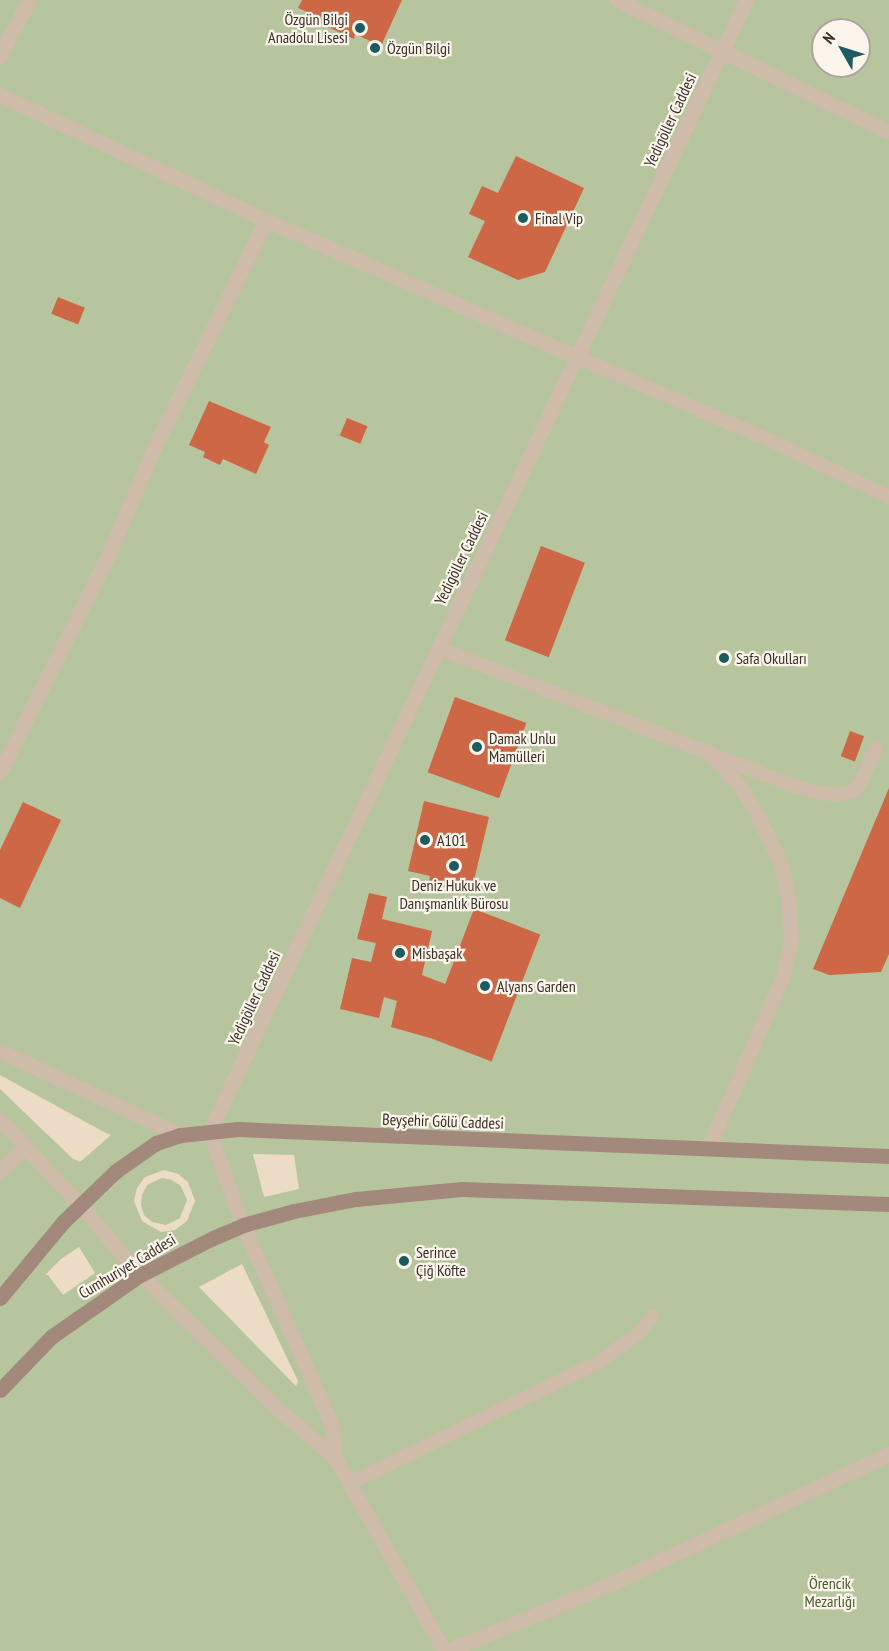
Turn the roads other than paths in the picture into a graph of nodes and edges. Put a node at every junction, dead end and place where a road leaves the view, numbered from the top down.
1 (29, 0) edge
2 (617, 0) edge
3 (746, 0) edge
4 (723, 50) junction
5 (0, 57) edge
6 (0, 95) edge
7 (889, 132) edge
8 (266, 220) junction
9 (577, 357) junction
10 (889, 497) edge
11 (438, 648) junction
12 (876, 747) dead end
13 (708, 752) junction
14 (0, 772) edge
15 (0, 1051) edge
16 (0, 1120) edge
17 (210, 1132) junction
18 (182, 1135) junction
19 (25, 1146) junction
20 (708, 1148) junction
21 (889, 1156) edge
22 (0, 1172) edge
23 (889, 1204) edge
24 (80, 1205) junction
25 (243, 1226) junction
26 (140, 1275) junction
27 (0, 1298) edge
28 (653, 1316) dead end
29 (0, 1390) edge
30 (889, 1454) edge
31 (335, 1458) junction
32 (350, 1484) junction
33 (446, 1651) edge

1 - 5 street
2 - 4 street
3 - 4 street, Yedigöller Caddesi
4 - 7 street
4 - 9 street, Yedigöller Caddesi
6 - 8 street
8 - 9 street
8 - 14 street
9 - 10 lane
9 - 11 street, Yedigöller Caddesi
11 - 13 lane
11 - 17 street, Yedigöller Caddesi
12 - 13 lane
13 - 20 street
15 - 18 street
16 - 19 street
17 - 18 main road, Beyşehir Gölü Caddesi
17 - 20 main road, Beyşehir Gölü Caddesi
17 - 25 street
18 - 24 main road, Beyşehir Gölü Caddesi
19 - 22 street
19 - 24 street
20 - 21 main road, Beyşehir Gölü Caddesi
23 - 25 main road, Cumhuriyet Caddesi
24 - 26 street
24 - 27 main road, Beyşehir Gölü Caddesi
25 - 26 main road, Cumhuriyet Caddesi
25 - 31 street
26 - 29 main road, Cumhuriyet Caddesi
26 - 31 street
28 - 32 lane
30 - 33 street
31 - 32 street
32 - 33 street

